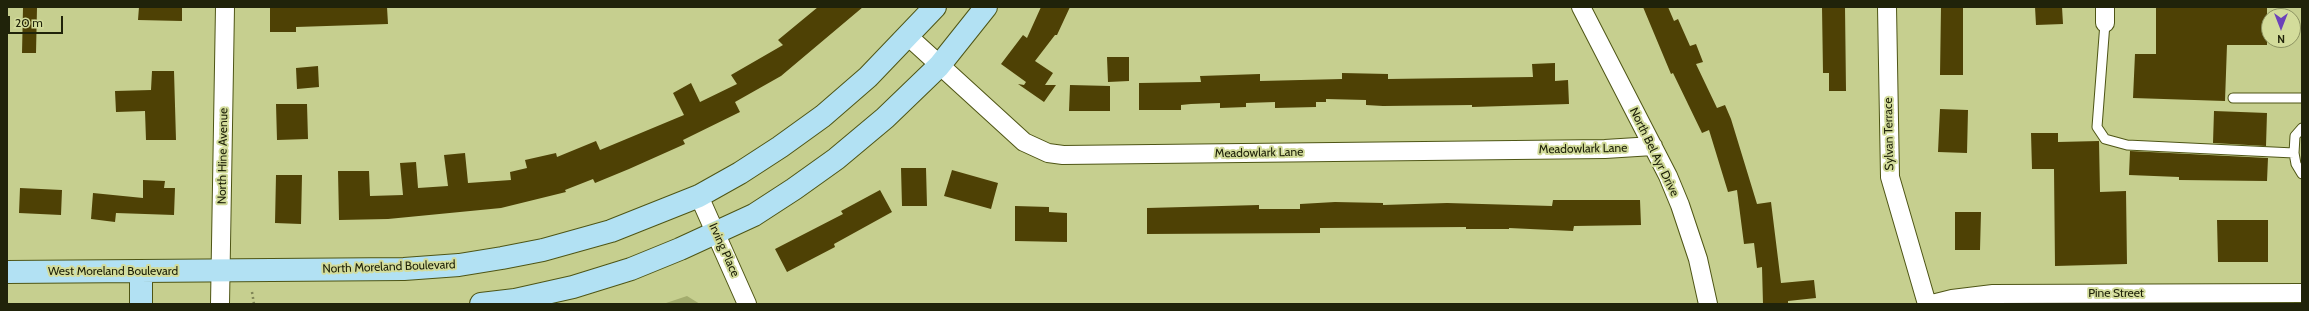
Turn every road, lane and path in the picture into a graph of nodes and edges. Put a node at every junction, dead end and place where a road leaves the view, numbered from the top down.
1 (225, 7) edge
2 (935, 7) edge
3 (986, 7) edge
4 (1581, 7) edge
5 (1888, 7) edge
6 (2105, 15) edge
7 (909, 36) junction
8 (940, 66) junction
9 (2233, 98) dead end
10 (2302, 98) edge
11 (2302, 128) edge
12 (1653, 146) junction
13 (2294, 153) junction
14 (2302, 174) edge
15 (699, 196) junction
16 (717, 232) junction
17 (141, 271) junction
18 (220, 271) junction
19 (7, 272) edge
20 (252, 292) dead end
21 (2302, 293) edge
22 (141, 304) edge
23 (220, 304) edge
24 (254, 304) edge
25 (481, 304) edge
26 (747, 304) edge
27 (1708, 304) edge
28 (1927, 304) edge
29 (1932, 304) edge

1 - 18 street, North Hine Avenue
2 - 7 street, North Moreland Boulevard
3 - 8 street
4 - 12 street, North Bel Ayr Drive
5 - 28 street, Sylvan Terrace
6 - 13 lane
7 - 8 street, Meadowlark Lane
7 - 15 street, North Moreland Boulevard
8 - 12 street, Meadowlark Lane
8 - 16 street
9 - 10 lane
11 - 13 lane
12 - 27 street, North Bel Ayr Drive
13 - 14 lane
15 - 16 street, Irving Place
15 - 18 street, North Moreland Boulevard
16 - 25 street
16 - 26 street, Irving Place
17 - 18 street, West Moreland Boulevard
17 - 19 street, West Moreland Boulevard
17 - 22 street
18 - 23 street, North Hine Avenue
20 - 24 path
21 - 29 street, Pine Street

